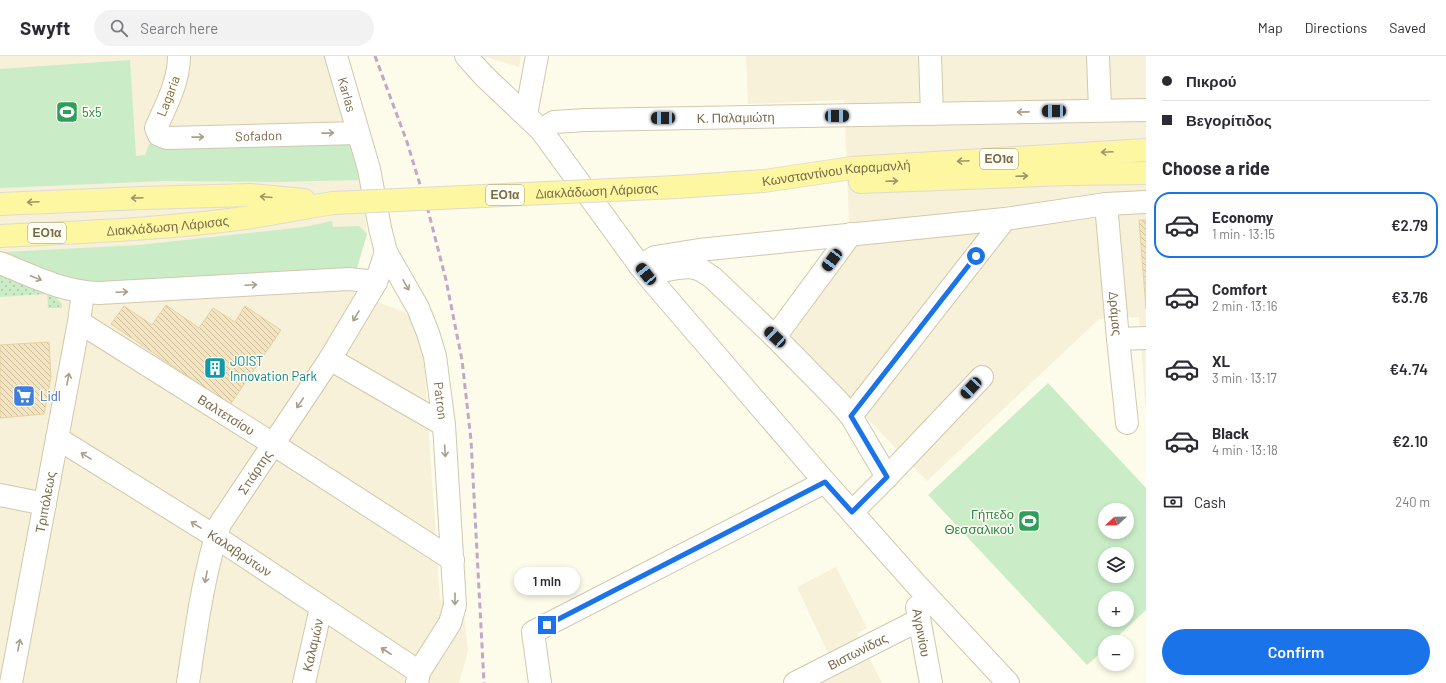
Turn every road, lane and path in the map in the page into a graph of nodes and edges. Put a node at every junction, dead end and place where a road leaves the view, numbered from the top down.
1 (179, 56) edge
2 (336, 56) edge
3 (466, 56) edge
4 (538, 56) edge
5 (930, 56) edge
6 (1098, 56) edge
7 (1100, 110) junction
8 (1146, 110) edge
9 (932, 114) junction
10 (534, 122) junction
11 (358, 133) junction
12 (159, 135) joint
13 (1146, 150) edge
14 (1146, 173) edge
15 (764, 181) junction
16 (1146, 202) edge
17 (333, 203) junction
18 (0, 204) edge
19 (1106, 204) junction
20 (1005, 219) junction
21 (851, 234) junction
22 (0, 236) edge
23 (386, 252) junction
24 (0, 263) edge
25 (646, 274) junction
26 (376, 282) junction
27 (83, 292) junction
28 (79, 322) junction
29 (775, 337) junction
30 (1146, 338) edge
31 (1118, 339) junction
32 (330, 359) junction
33 (982, 377) dead end
34 (851, 416) junction
35 (1127, 423) dead end
36 (444, 425) junction
37 (57, 438) junction
38 (273, 444) junction
39 (887, 477) junction
40 (825, 482) junction
41 (0, 495) edge
42 (45, 504) junction
43 (852, 512) junction
44 (216, 537) junction
45 (453, 560) junction
46 (914, 582) junction
47 (321, 608) junction
48 (919, 620) junction
49 (418, 678) edge
50 (12, 683) edge
51 (188, 683) edge
52 (304, 683) edge
53 (540, 683) edge
54 (795, 683) edge
55 (931, 683) edge
56 (1008, 683) edge

1 - 12 street, Lagaria
2 - 11 street, Karlas
3 - 10 street
4 - 10 street
5 - 9 street
6 - 7 street
7 - 8 street, Κ. Παλαμιώτη
7 -> 9 street, Κ. Παλαμιώτη
9 - 10 street, Κ. Παλαμιώτη
10 - 25 street
12 -> 11 street, Sofadon
11 - 23 street, Patron
13 -> 15 main road, Κωνσταντίνου Καραμανλή / ΕΟ1α
15 -> 14 main road, Κωνσταντίνου Καραμανλή / ΕΟ1α
15 - 17 main road, Διακλάδωση Λάρισας / ΕΟ1α, bridge
16 - 19 street
17 -> 18 main road, Διακλάδωση Λάρισας / ΕΟ1α
17 - 22 main road, Διακλάδωση Λάρισας / ΕΟ1α
19 - 20 street
19 - 31 street, Δράμας
20 - 21 street
20 - 34 street
21 - 25 street
21 - 29 street
23 - 26 street, Σπάρτης
23 -> 36 street, Patron
24 -> 27 street
25 - 29 street
25 - 40 street
27 -> 26 street
26 -> 32 street, Σπάρτης
27 - 28 street, Τριπόλεως
37 -> 28 street, Τριπόλεως
28 - 38 street, Βαλτετσίου
29 - 34 street
30 - 31 street
31 - 35 street, Δράμας
32 - 36 street
32 -> 38 street, Σπάρτης
33 - 39 street
34 - 39 street
36 -> 45 street, Patron
37 - 42 street, Τριπόλεως
44 -> 37 street, Καλαβρύτων
38 - 44 street, Σπάρτης
38 - 45 street, Βαλτετσίου
39 - 43 street
40 - 43 street
40 - 53 street
41 - 42 street
50 -> 42 street, Τριπόλεως
43 - 46 street
44 - 47 street, Καλαβρύτων
44 -> 51 street, Σπάρτης
45 -> 49 street, Patron
46 - 48 street, Αγρινίου
46 - 56 street
49 -> 47 street, Καλαβρύτων
47 - 52 street, Καλαμών
48 - 54 street, Βιστωνίδας
48 - 55 street, Αγρινίου

